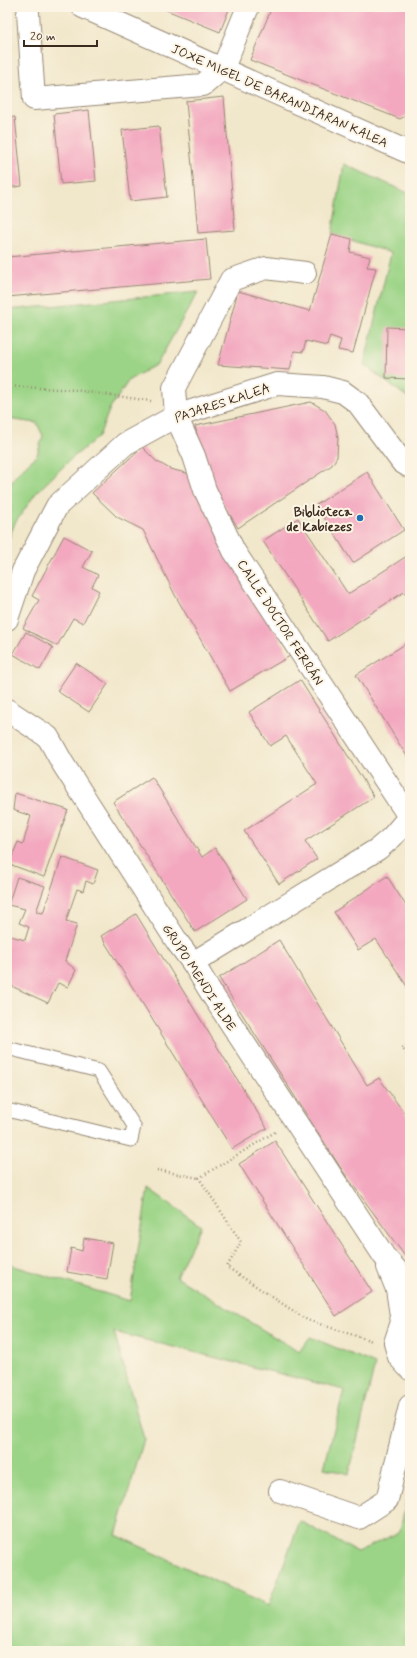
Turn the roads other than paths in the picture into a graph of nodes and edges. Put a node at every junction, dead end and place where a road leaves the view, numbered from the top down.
1 (83, 7) edge
2 (248, 7) edge
3 (28, 13) dead end
4 (223, 68) junction
5 (410, 153) edge
6 (305, 273) dead end
7 (176, 416) junction
8 (410, 467) edge
9 (7, 619) edge
10 (7, 710) edge
11 (410, 818) edge
12 (193, 963) junction
13 (7, 1048) edge
14 (7, 1110) edge
15 (384, 1256) junction
16 (410, 1285) edge
17 (410, 1369) edge
18 (410, 1406) edge
19 (280, 1491) dead end

1 - 4 street, JOXE MIGEL DE BARANDIARAN KALEA
2 - 4 street
3 - 4 street
4 - 5 street, JOXE MIGEL DE BARANDIARAN KALEA
6 - 7 street
7 - 8 street, PAJARES KALEA
7 - 9 street, PAJARES KALEA
7 - 11 street, CALLE DOCTOR FERRÁN
10 - 12 street, GRUPO MENDI ALDE
11 - 12 street
12 - 15 street, GRUPO MENDI ALDE
13 - 14 lane
15 - 16 street, GRUPO MENDI ALDE
15 - 17 street, GRUPO MENDI ALDE
18 - 19 street

